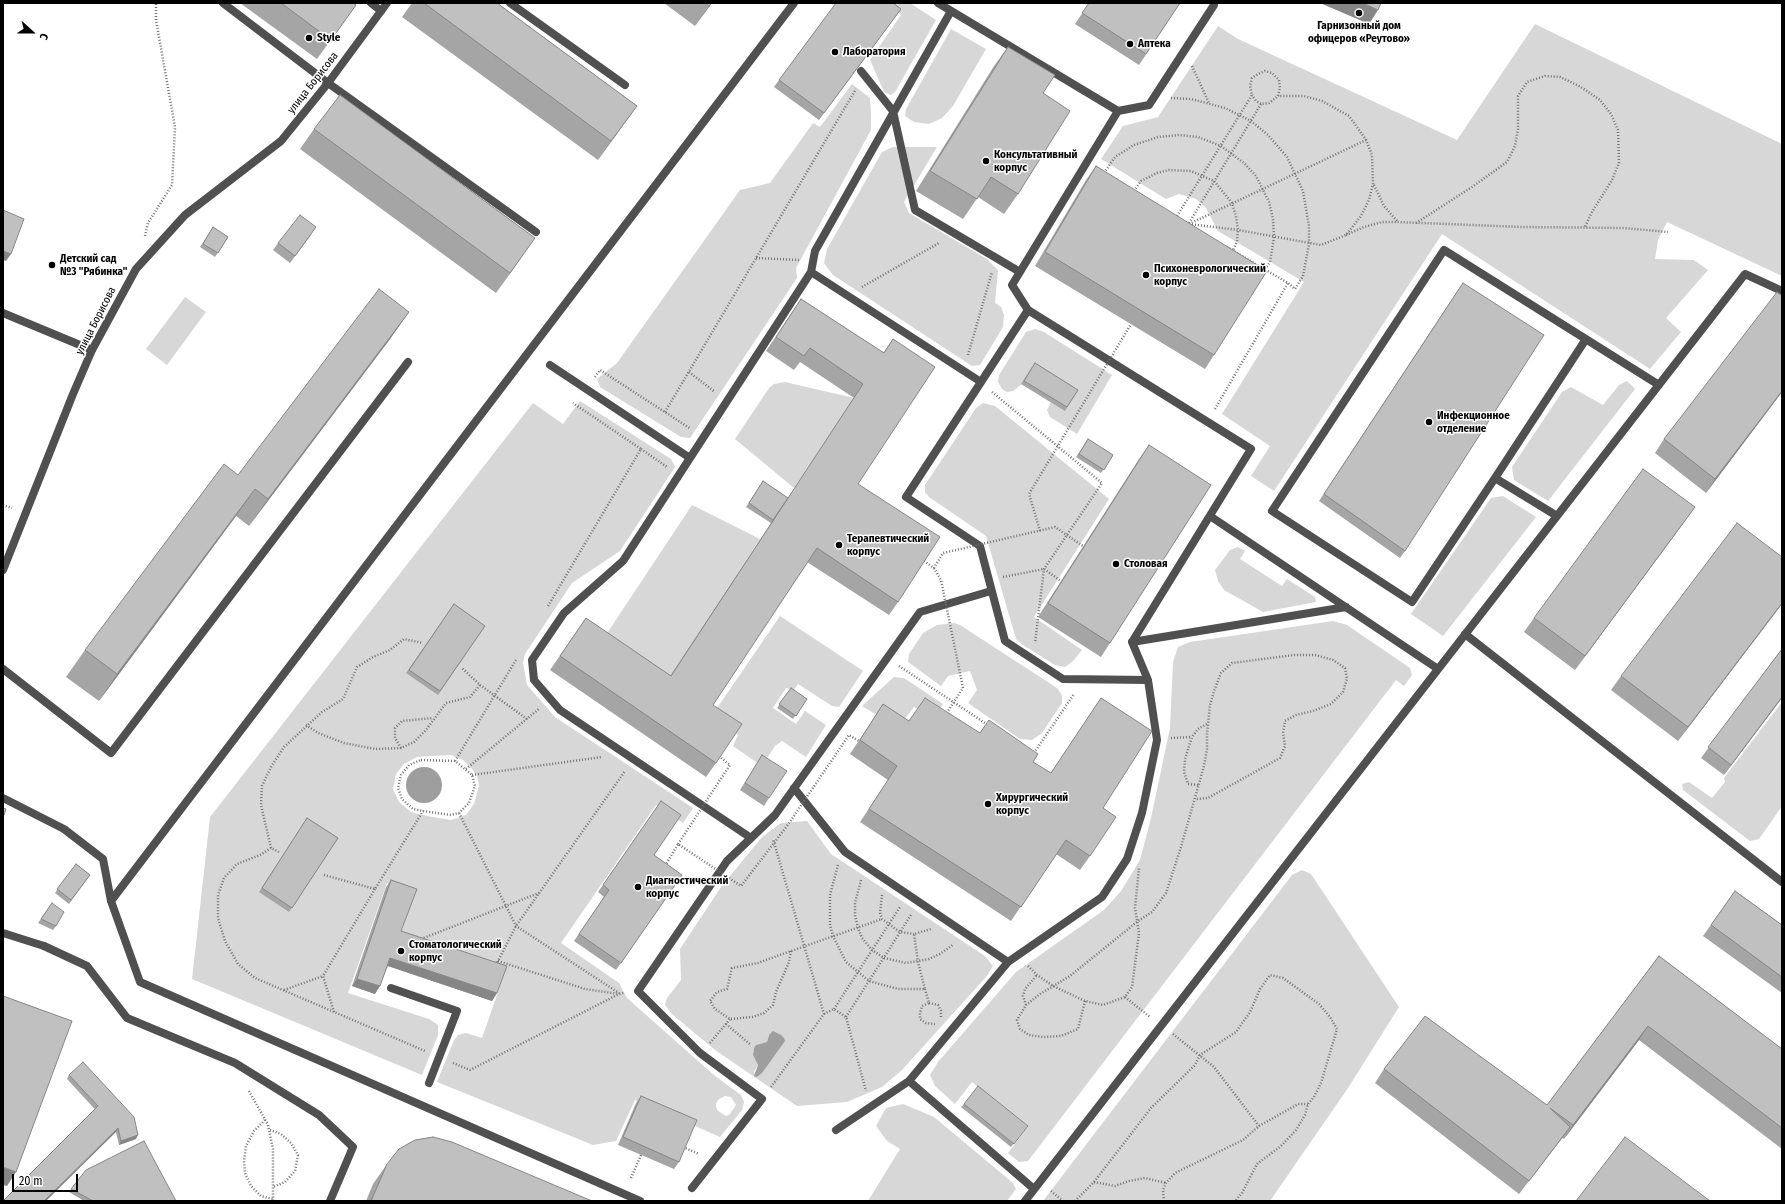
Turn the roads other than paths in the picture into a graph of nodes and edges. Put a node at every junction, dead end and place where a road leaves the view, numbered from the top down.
1 (223, 3) edge
2 (371, 3) edge
3 (387, 3) edge
4 (510, 3) edge
5 (794, 3) edge
6 (938, 3) edge
7 (1214, 3) edge
8 (381, 10) junction
9 (950, 12) junction
10 (863, 73) edge
11 (328, 83) junction
12 (625, 85) dead end
13 (893, 111) junction
14 (1118, 111) junction
15 (536, 232) dead end
16 (811, 272) junction
17 (1020, 272) junction
18 (1782, 291) edge
19 (1028, 310) junction
20 (3, 313) edge
21 (1586, 339) junction
22 (92, 350) junction
23 (408, 362) dead end
24 (550, 365) dead end
25 (981, 382) junction
26 (1659, 385) junction
27 (690, 458) junction
28 (1495, 478) junction
29 (1210, 516) junction
30 (1557, 516) junction
31 (3, 570) edge
32 (991, 591) junction
33 (1346, 607) junction
34 (1466, 634) junction
35 (1132, 642) junction
36 (3, 669) edge
37 (1438, 669) junction
38 (1148, 680) junction
39 (794, 788) junction
40 (3, 798) edge
41 (751, 838) junction
42 (1782, 882) edge
43 (111, 901) junction
44 (3, 933) edge
45 (1008, 962) junction
46 (391, 988) dead end
47 (909, 1081) junction
48 (430, 1084) dead end
49 (836, 1130) dead end
50 (692, 1188) dead end
51 (1034, 1189) junction
52 (330, 1201) edge
53 (640, 1201) edge
54 (1025, 1201) edge

1 - 11 street
2 - 8 street
3 - 8 street, улица Борисова
4 - 12 street
5 - 43 street
6 - 9 street
7 - 14 street
8 - 11 street, улица Борисова
9 - 13 street
9 - 14 street
10 - 13 street
11 - 15 street
11 - 22 street, улица Борисова
13 - 16 street
13 - 17 street
14 - 17 street
16 - 25 street
16 - 27 street
17 - 19 street
18 - 26 street
19 - 25 street
19 - 29 street
20 - 22 street
21 - 26 street
21 - 28 street
21 - 28 street
22 - 31 street, улица Борисова
23 - 36 street
24 - 27 street
25 - 32 street
26 - 30 street
27 - 41 street
28 - 30 street
29 - 33 street
29 - 35 street
30 - 34 street
32 - 38 street
32 - 39 street
33 - 35 street
33 - 37 street
34 - 37 street
34 - 42 street
35 - 38 street
37 - 51 street
38 - 45 street
39 - 41 street
39 - 45 street
40 - 43 street
41 - 50 street
43 - 53 street
44 - 52 street
45 - 47 street
46 - 48 street
47 - 49 street
47 - 51 street
51 - 54 street

